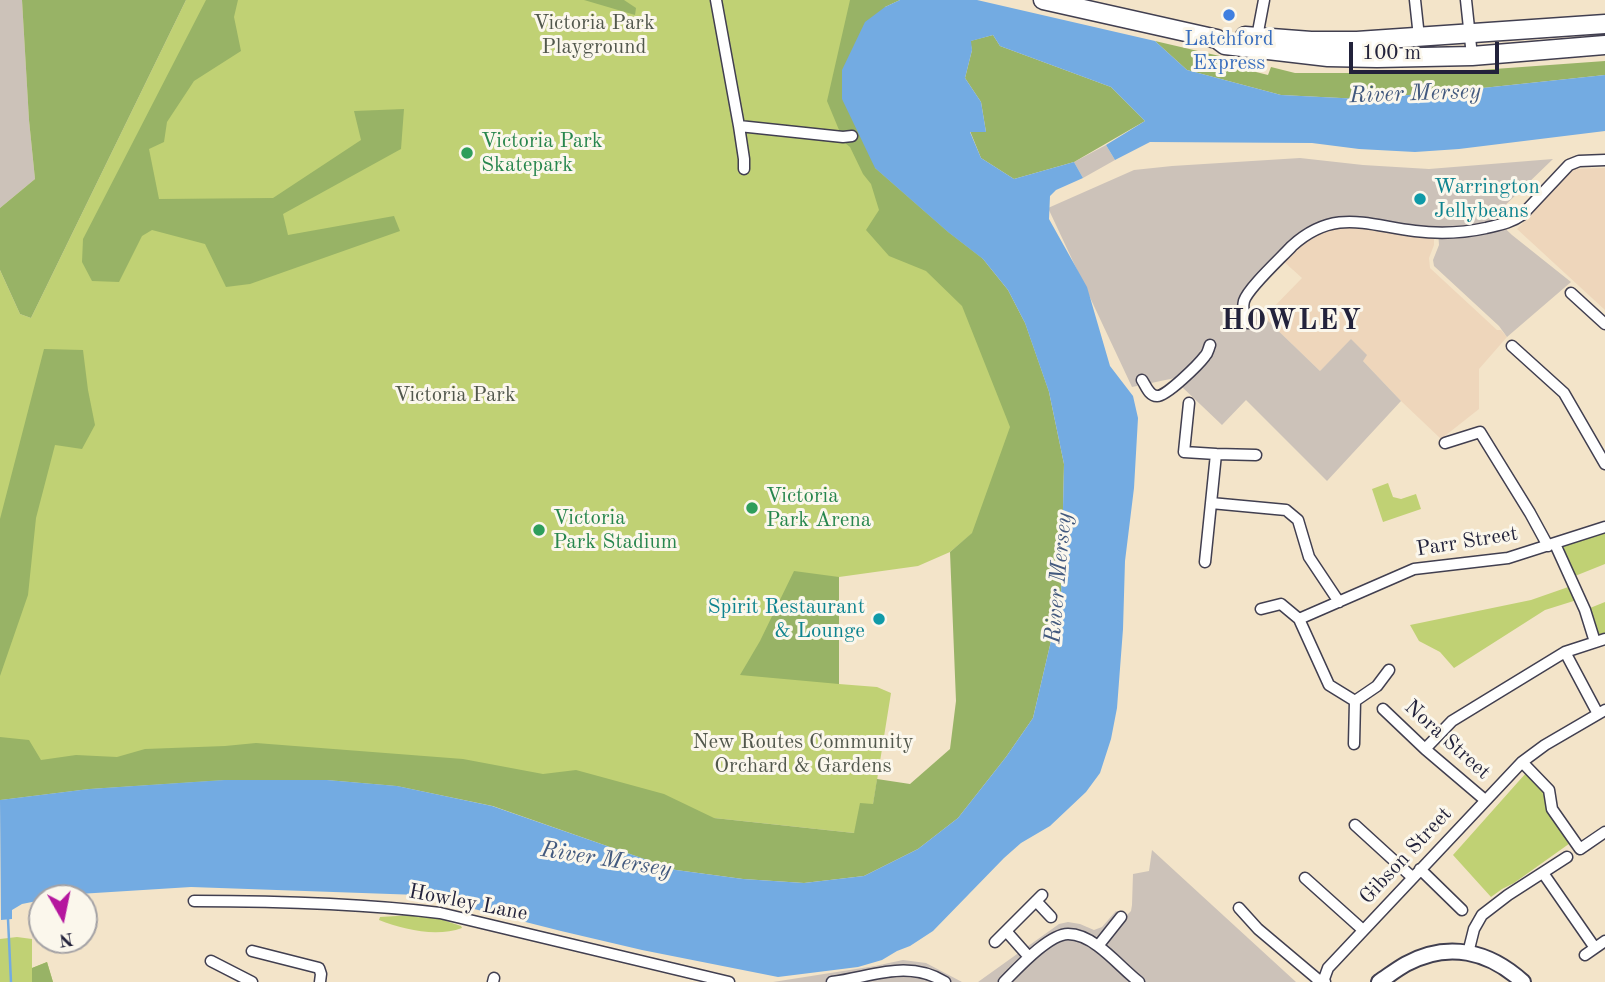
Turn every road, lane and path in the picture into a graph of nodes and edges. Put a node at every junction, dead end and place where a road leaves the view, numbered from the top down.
1 (716, 0) edge
2 (1043, 0) edge
3 (1264, 0) edge
4 (1415, 0) edge
5 (1466, 0) edge
6 (1605, 24) edge
7 (1470, 34) junction
8 (1257, 37) junction
9 (1419, 37) junction
10 (1217, 39) junction
11 (1605, 45) edge
12 (1472, 56) junction
13 (739, 125) junction
14 (852, 136) dead end
15 (1605, 160) edge
16 (744, 169) dead end
17 (1571, 293) dead end
18 (1248, 323) dead end
19 (1605, 324) edge
20 (1210, 345) dead end
21 (1512, 346) dead end
22 (1142, 380) dead end
23 (1189, 403) dead end
24 (1445, 443) dead end
25 (1216, 454) junction
26 (1256, 455) dead end
27 (1605, 464) edge
28 (1211, 503) junction
29 (1605, 527) edge
30 (1551, 545) junction
31 (1205, 562) dead end
32 (1339, 602) junction
33 (1261, 609) dead end
34 (1299, 619) junction
35 (1600, 640) edge
36 (1565, 652) junction
37 (1389, 670) dead end
38 (1355, 701) junction
39 (1383, 709) dead end
40 (1602, 712) edge
41 (1354, 744) dead end
42 (1425, 749) junction
43 (1522, 762) junction
44 (1485, 800) junction
45 (1355, 825) dead end
46 (1605, 832) edge
47 (1567, 857) dead end
48 (1420, 869) junction
49 (1543, 873) junction
50 (1412, 877) junction
51 (1305, 878) dead end
52 (194, 901) dead end
53 (1239, 908) dead end
54 (1462, 910) dead end
55 (1051, 917) dead end
56 (1121, 917) dead end
57 (1363, 930) junction
58 (1006, 932) junction
59 (1605, 941) edge
60 (995, 942) dead end
61 (1098, 946) junction
62 (1595, 948) junction
63 (252, 951) dead end
64 (1468, 953) junction
65 (1585, 955) dead end
66 (1029, 957) junction
67 (211, 961) dead end
68 (1325, 981) edge
69 (252, 982) edge
70 (320, 982) edge
71 (729, 982) edge
72 (832, 982) edge
73 (945, 982) edge
74 (1004, 982) edge
75 (1139, 982) edge
76 (1378, 982) edge
77 (1524, 982) edge

1 - 13 street
2 - 10 highway
3 - 8 street
4 - 9 street
5 - 7 street
6 - 7 highway
7 - 9 highway
7 - 12 street
8 - 9 highway
8 - 10 highway
10 - 12 highway
11 - 12 highway
13 - 14 street
13 - 16 street
15 - 18 street
17 - 19 street
20 - 22 street
21 - 27 street
23 - 25 street
24 - 30 street
25 - 26 street
25 - 28 street
28 - 31 street
28 - 32 street
29 - 30 street, Parr Street
30 - 32 street, Parr Street
30 - 35 street
32 - 34 street, Parr Street
33 - 34 street
34 - 38 street
35 - 36 street
36 - 40 street
36 - 42 street
37 - 38 street
38 - 41 street
39 - 42 street, Nora Street
40 - 43 street, Gibson Street
42 - 44 street, Nora Street
43 - 44 street, Gibson Street
43 - 46 street
44 - 48 street, Gibson Street
45 - 50 street
47 - 49 street
48 - 50 street, Gibson Street
48 - 54 street
49 - 62 street
49 - 64 street
50 - 57 street, Gibson Street
51 - 57 street
52 - 71 street, Howley Lane
53 - 68 street
55 - 58 street
56 - 61 street
57 - 68 street, Gibson Street
58 - 60 street
58 - 66 street
59 - 62 street
61 - 66 street
61 - 75 street
62 - 65 street
63 - 70 street
64 - 76 street
64 - 77 street
66 - 74 street
67 - 69 street
72 - 73 street

